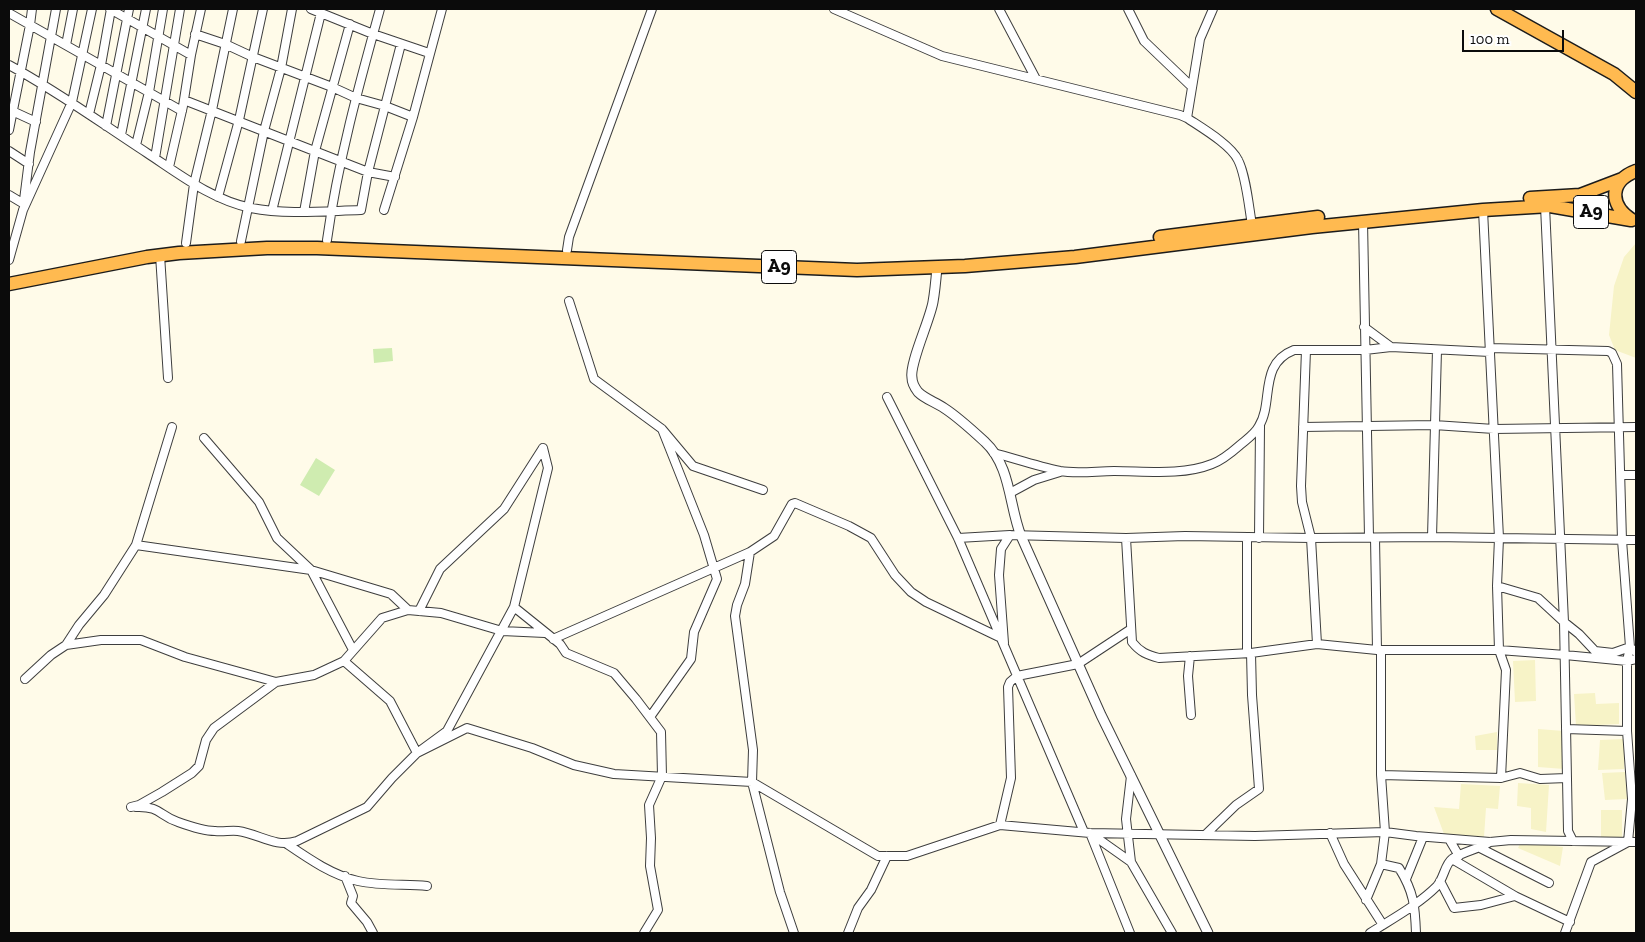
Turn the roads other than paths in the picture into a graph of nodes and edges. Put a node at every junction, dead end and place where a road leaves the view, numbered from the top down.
1 (32, 9) edge
2 (56, 9) edge
3 (73, 9) edge
4 (92, 9) edge
5 (110, 9) edge
6 (129, 9) edge
7 (146, 9) edge
8 (163, 9) edge
9 (180, 9) edge
10 (201, 9) edge
11 (234, 9) edge
12 (263, 9) edge
13 (292, 9) edge
14 (311, 9) edge
15 (380, 9) edge
16 (442, 9) edge
17 (652, 9) edge
18 (834, 9) edge
19 (999, 9) edge
20 (1128, 9) edge
21 (1213, 9) edge
22 (1497, 9) edge
23 (9, 13) edge
24 (321, 13) junction
25 (127, 19) junction
26 (350, 24) junction
27 (30, 25) junction
28 (143, 28) junction
29 (195, 34) junction
30 (373, 34) junction
31 (51, 37) junction
32 (158, 37) junction
33 (225, 44) junction
34 (401, 44) junction
35 (66, 46) junction
36 (175, 46) junction
37 (429, 53) junction
38 (82, 55) junction
39 (190, 55) junction
40 (253, 57) junction
41 (9, 65) edge
42 (101, 65) junction
43 (281, 68) junction
44 (21, 71) junction
45 (117, 74) junction
46 (305, 76) junction
47 (1036, 79) junction
48 (132, 82) junction
49 (42, 86) junction
50 (332, 87) junction
51 (1192, 87) junction
52 (149, 92) junction
53 (1636, 92) edge
54 (356, 98) junction
55 (184, 100) junction
56 (165, 101) junction
57 (72, 102) junction
58 (385, 106) junction
59 (11, 110) edge
60 (212, 110) junction
61 (182, 111) junction
62 (89, 114) junction
63 (413, 117) junction
64 (1187, 118) junction
65 (239, 120) junction
66 (36, 122) junction
67 (106, 126) junction
68 (9, 130) edge
69 (264, 131) junction
70 (121, 135) junction
71 (289, 141) junction
72 (136, 145) junction
73 (9, 151) edge
74 (315, 151) junction
75 (155, 158) junction
76 (340, 161) junction
77 (29, 164) junction
78 (169, 167) junction
79 (368, 172) junction
80 (1631, 172) edge
81 (394, 177) junction
82 (194, 184) junction
83 (9, 195) edge
84 (218, 196) junction
85 (1545, 206) junction
86 (24, 207) junction
87 (249, 207) junction
88 (384, 210) dead end
89 (1483, 210) junction
90 (272, 211) junction
91 (331, 211) junction
92 (304, 212) junction
93 (1363, 221) junction
94 (1634, 221) edge
95 (1252, 225) junction
96 (241, 240) junction
97 (327, 240) junction
98 (186, 243) junction
99 (567, 250) junction
100 (160, 255) junction
101 (9, 260) edge
102 (937, 268) junction
103 (9, 275) edge
104 (9, 284) edge
105 (569, 301) dead end
106 (1364, 327) junction
107 (1390, 347) junction
108 (1551, 349) junction
109 (1306, 350) junction
110 (1365, 350) junction
111 (1437, 350) junction
112 (1490, 350) junction
113 (168, 378) dead end
114 (887, 397) dead end
115 (1434, 425) junction
116 (1260, 426) junction
117 (1367, 426) junction
118 (172, 427) dead end
119 (1302, 427) junction
120 (1636, 427) edge
121 (1555, 428) junction
122 (1618, 428) junction
123 (662, 429) junction
124 (1494, 429) junction
125 (204, 438) dead end
126 (994, 453) junction
127 (1062, 471) junction
128 (1621, 475) junction
129 (1636, 475) edge
130 (763, 490) dead end
131 (1010, 493) junction
132 (1010, 535) junction
133 (1021, 536) junction
134 (1432, 537) junction
135 (958, 538) junction
136 (1126, 538) junction
137 (1247, 538) junction
138 (1260, 538) junction
139 (1311, 538) junction
140 (1372, 538) junction
141 (1499, 538) junction
142 (1559, 539) junction
143 (1622, 540) junction
144 (1636, 540) edge
145 (136, 545) junction
146 (750, 552) junction
147 (714, 568) junction
148 (311, 570) junction
149 (1497, 586) junction
150 (514, 607) junction
151 (408, 610) junction
152 (420, 611) junction
153 (1564, 622) junction
154 (1131, 629) junction
155 (502, 631) junction
156 (545, 633) junction
157 (553, 639) junction
158 (1002, 640) junction
159 (1317, 644) junction
160 (66, 645) junction
161 (353, 650) junction
162 (1379, 650) junction
163 (1499, 650) junction
164 (1633, 650) edge
165 (1249, 653) junction
166 (1565, 655) junction
167 (1190, 656) junction
168 (1636, 659) edge
169 (344, 661) junction
170 (1627, 662) junction
171 (1078, 664) junction
172 (1017, 676) junction
173 (25, 679) dead end
174 (276, 682) junction
175 (1191, 715) dead end
176 (650, 717) junction
177 (1566, 728) junction
178 (1627, 731) junction
179 (417, 753) junction
180 (1380, 775) junction
181 (662, 776) junction
182 (1131, 776) junction
183 (1501, 778) junction
184 (1567, 778) junction
185 (752, 782) junction
186 (1000, 825) junction
187 (1568, 831) junction
188 (1385, 832) junction
189 (1087, 833) junction
190 (1128, 833) junction
191 (1160, 833) junction
192 (1330, 833) junction
193 (1205, 834) junction
194 (1422, 837) junction
195 (1449, 839) junction
196 (1563, 841) junction
197 (1573, 841) junction
198 (1490, 842) junction
199 (1632, 842) edge
200 (287, 844) junction
201 (1480, 848) junction
202 (887, 856) junction
203 (1456, 858) junction
204 (1131, 862) junction
205 (1381, 864) junction
206 (345, 876) junction
207 (1406, 879) junction
208 (1440, 881) junction
209 (1550, 883) dead end
210 (427, 886) dead end
211 (1515, 896) junction
212 (1366, 900) junction
213 (1415, 903) junction
214 (1570, 922) junction
215 (1383, 924) junction
216 (1568, 932) edge
217 (373, 933) edge
218 (644, 933) edge
219 (794, 933) edge
220 (848, 933) edge
221 (1130, 933) edge
222 (1172, 933) edge
223 (1208, 933) edge
224 (1370, 933) edge
225 (1416, 933) edge

1 - 27 street
2 - 31 street
3 - 35 street
4 - 38 street
5 - 25 street
5 - 42 street
6 - 25 street
7 - 28 street
8 - 32 street
9 - 36 street
10 - 29 street
11 - 33 street
12 - 40 street
13 - 43 street
14 - 24 street
15 - 30 street
16 - 37 street
17 - 99 street
18 - 47 street
19 - 47 street
20 - 51 street
21 - 51 street
22 - 53 highway
23 - 27 street
24 - 26 street
24 - 46 street
25 - 28 street
25 - 45 street
26 - 30 street
26 - 50 street
27 - 31 street
27 - 44 street
28 - 32 street
28 - 48 street
29 - 33 street
29 - 39 street
30 - 34 street
30 - 54 street
31 - 35 street
31 - 49 street
32 - 36 street
32 - 52 street
33 - 40 street
33 - 60 street
34 - 37 street
34 - 58 street
35 - 38 street
36 - 39 street
36 - 56 street
37 - 63 street
38 - 42 street
38 - 57 street
39 - 55 street
40 - 43 street
40 - 65 street
41 - 44 street
42 - 45 street
42 - 62 street
43 - 46 street
43 - 69 street
44 - 49 street
44 - 59 street
45 - 48 street
45 - 67 street
46 - 50 street
46 - 71 street
47 - 64 street
48 - 52 street
48 - 70 street
49 - 57 street
49 - 66 street
50 - 54 street
50 - 74 street
51 - 64 street
52 - 56 street
52 - 72 street
54 - 58 street
54 - 76 street
55 - 60 street
55 - 61 street
56 - 61 street
56 - 75 street
57 - 62 street
57 - 86 street
58 - 63 street
58 - 79 street
59 - 66 street
59 - 68 street
60 - 65 street
60 - 82 street
61 - 78 street
62 - 67 street
63 - 81 street
64 - 95 street
65 - 69 street
65 - 84 street
66 - 77 street
67 - 70 street
69 - 71 street
69 - 87 street
70 - 72 street
71 - 74 street
71 - 90 street
72 - 75 street
73 - 77 street
74 - 76 street
74 - 92 street
75 - 78 street
76 - 79 street
76 - 91 street
77 - 86 street
78 - 82 street
79 - 81 street
79 - 91 street
80 - 94 highway
80 - 95 highway, A9
81 - 88 street
82 - 84 street
82 - 98 street
83 - 86 street
84 - 87 street
85 - 89 highway, A9
85 - 94 highway, A9
85 - 108 street
86 - 101 street
87 - 90 street
87 - 96 street
89 - 93 highway, A9
89 - 112 street
90 - 92 street
91 - 92 street
91 - 97 street
93 - 102 highway, A9
93 - 106 street
95 - 99 highway, A9
96 - 97 highway, A9
96 - 98 highway, A9
97 - 99 highway, A9
98 - 103 highway, A9
100 - 102 highway, A9
100 - 104 highway, A9
100 - 113 street
102 - 126 street
105 - 123 street
106 - 107 street
106 - 110 street
107 - 110 street
107 - 111 street
108 - 112 street
108 - 121 street
108 - 122 street
109 - 110 street
109 - 116 street
109 - 119 street
110 - 117 street
111 - 112 street
111 - 115 street
112 - 124 street
114 - 135 street
115 - 117 street
115 - 124 street
115 - 134 street
116 - 127 street
116 - 138 street
117 - 119 street
117 - 140 street
118 - 145 street
119 - 139 street
120 - 122 street
121 - 122 street
121 - 124 street
121 - 142 street
122 - 128 street
123 - 130 street
123 - 147 street
124 - 141 street
125 - 148 street
126 - 127 street
126 - 131 street
127 - 131 street
128 - 129 street
128 - 143 street
131 - 133 street
132 - 133 street
132 - 135 street
132 - 158 street
133 - 136 street
133 - 171 street
134 - 140 street
134 - 141 street
135 - 158 street
136 - 137 street
136 - 154 street
137 - 138 street
137 - 165 street
138 - 139 street
139 - 140 street
139 - 159 street
140 - 162 street
141 - 142 street
141 - 149 street
142 - 143 street
142 - 153 street
143 - 144 street
143 - 164 street
145 - 148 street
145 - 160 street
146 - 147 street
146 - 158 street
146 - 185 street
147 - 157 street
147 - 176 street
148 - 151 street
148 - 161 street
149 - 153 street
149 - 163 street
150 - 152 street
150 - 155 street
150 - 156 street
151 - 152 street
151 - 161 street
152 - 155 street
153 - 164 street
153 - 166 street
154 - 167 street
154 - 171 street
155 - 156 street
155 - 179 street
156 - 157 street
157 - 176 street
158 - 172 street
159 - 162 street
159 - 165 street
160 - 173 street
160 - 174 street
161 - 169 street
162 - 163 street
162 - 180 street
163 - 166 street
163 - 183 street
164 - 170 street
165 - 167 street
165 - 193 street
166 - 170 street
166 - 177 street
167 - 175 street
168 - 170 street
169 - 174 street
169 - 179 street
170 - 178 street
171 - 172 street
171 - 182 street
172 - 186 street
172 - 189 street
174 - 200 street
176 - 181 street
177 - 178 street
177 - 184 street
178 - 199 street
179 - 181 street
179 - 200 street
180 - 183 street
180 - 188 street
181 - 185 street
181 - 218 street
182 - 190 street
182 - 191 street
183 - 184 street
184 - 187 street
185 - 202 street
185 - 219 street
186 - 189 street
186 - 202 street
187 - 196 street
187 - 197 street
188 - 192 street
188 - 194 street
188 - 205 street
189 - 190 street
189 - 204 street
189 - 221 street
190 - 191 street
190 - 204 street
191 - 193 street
191 - 223 street
192 - 193 street
192 - 212 street
194 - 195 street
194 - 207 street
195 - 198 street
195 - 203 street
196 - 197 street
196 - 198 street
197 - 199 street
198 - 201 street
199 - 214 street
200 - 206 street
201 - 203 street
201 - 209 street
202 - 220 street
203 - 208 street
203 - 211 street
204 - 222 street
205 - 207 street
205 - 212 street
206 - 210 street
206 - 217 street
207 - 213 street
208 - 211 street
208 - 213 street
211 - 214 street
212 - 215 street
213 - 215 street
213 - 225 street
214 - 216 street
215 - 224 street

